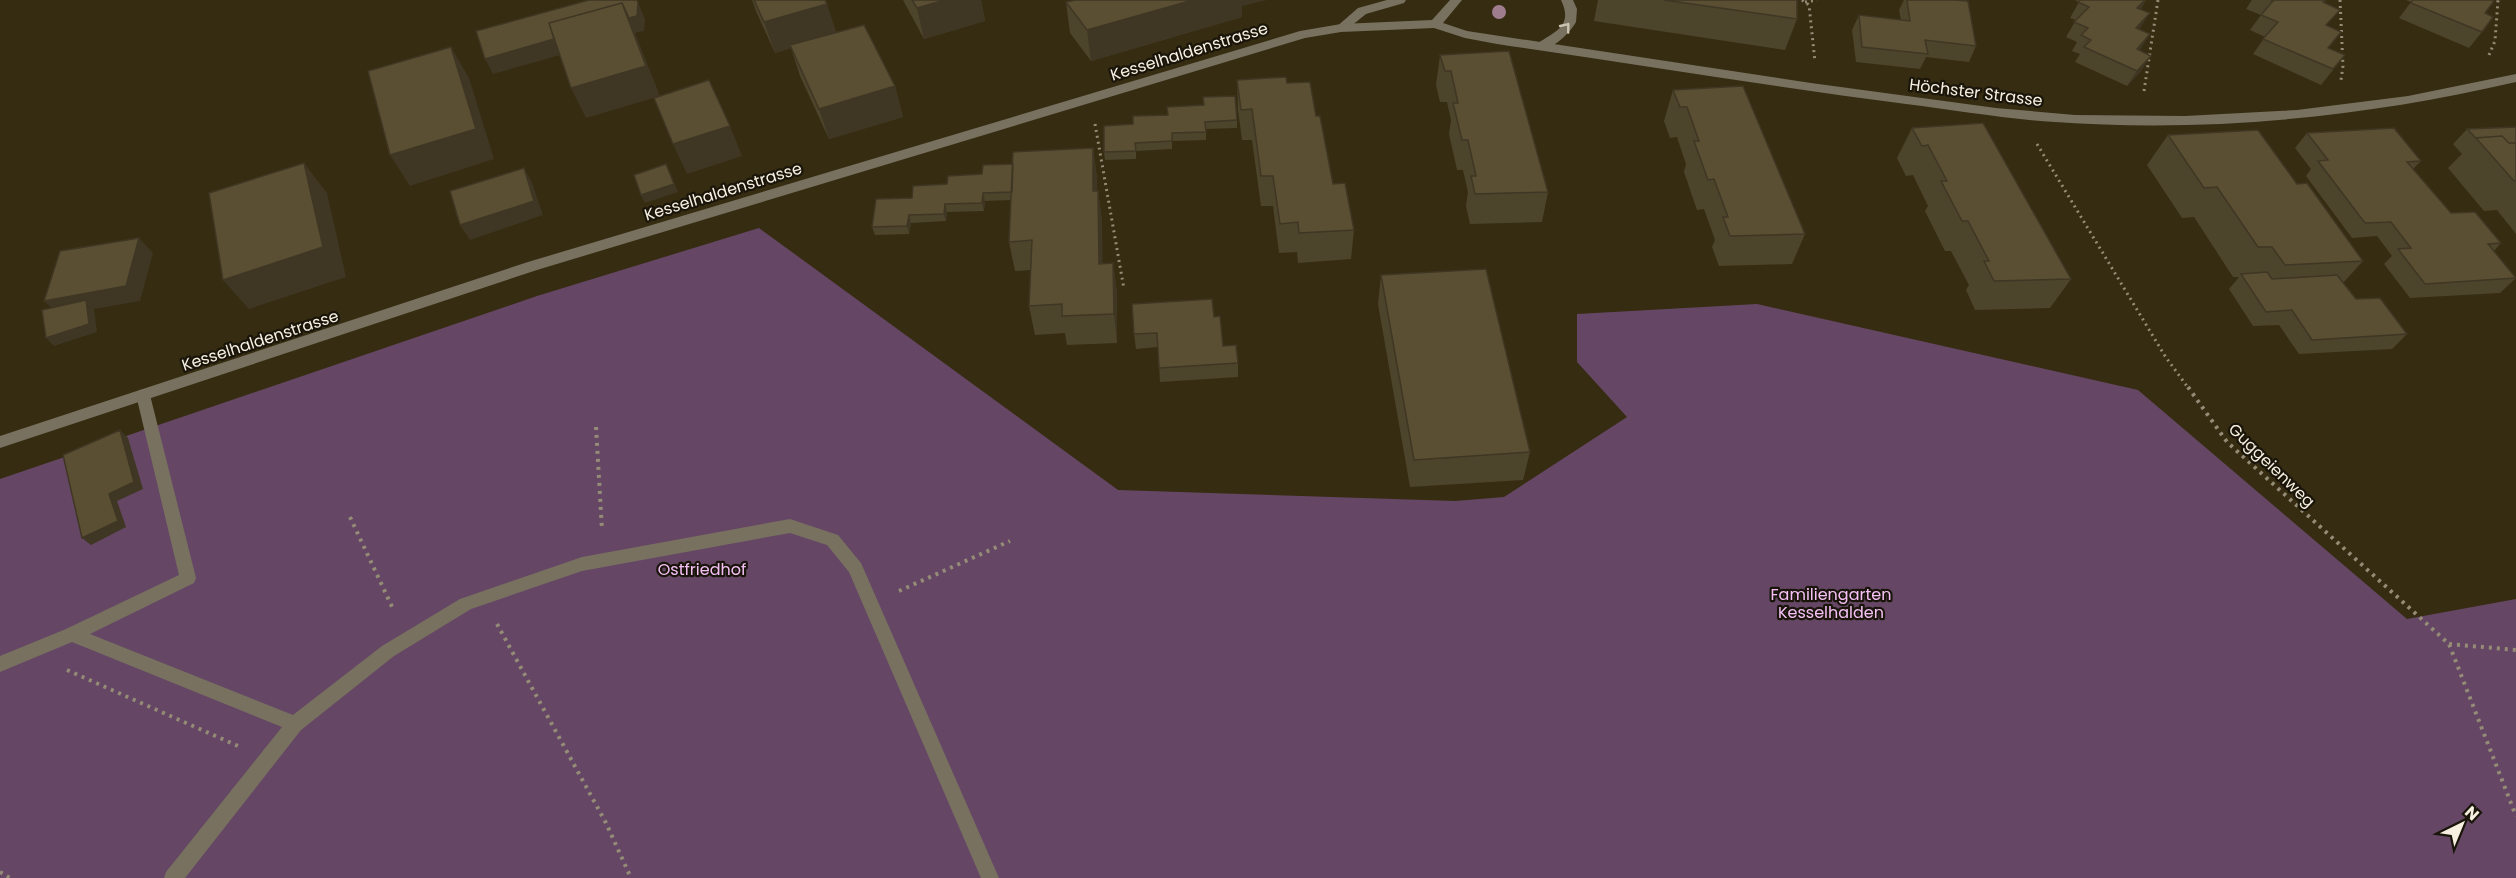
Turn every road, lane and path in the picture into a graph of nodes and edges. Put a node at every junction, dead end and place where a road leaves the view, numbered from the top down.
1 (1400, 0) edge
2 (1456, 0) edge
3 (1567, 0) edge
4 (1817, 0) edge
5 (2157, 0) edge
6 (2340, 0) edge
7 (2498, 0) edge
8 (1803, 1) edge
9 (1435, 24) junction
10 (1341, 28) junction
11 (1542, 46) junction
12 (2489, 55) dead end
13 (2516, 78) edge
14 (1819, 89) junction
15 (2348, 108) junction
16 (1093, 113) dead end
17 (2019, 114) junction
18 (2140, 121) junction
19 (1124, 289) dead end
20 (143, 395) junction
21 (596, 427) dead end
22 (0, 442) edge
23 (350, 517) dead end
24 (1010, 540) dead end
25 (604, 560) junction
26 (482, 599) junction
27 (871, 604) junction
28 (72, 634) junction
29 (407, 639) junction
30 (2449, 644) junction
31 (2516, 650) edge
32 (27, 653) junction
33 (0, 664) edge
34 (295, 724) junction
35 (266, 758) junction
36 (2516, 816) edge
37 (0, 872) edge
38 (10, 878) edge
39 (173, 878) edge
40 (631, 878) edge
41 (990, 878) edge

1 - 10 street
2 - 9 street
11 -> 3 street
4 - 8 path
5 - 18 path
6 - 15 path
7 - 12 path
8 - 14 path
9 - 10 street, Kesselhaldenstrasse
9 - 11 street, Höchster Strasse
10 - 20 street, Kesselhaldenstrasse
11 - 14 street, Höchster Strasse
13 - 15 street, Höchster Strasse
14 - 17 street, Höchster Strasse
15 - 18 street, Höchster Strasse
16 - 19 path
17 - 18 street, Höchster Strasse
17 - 30 path, Guggeienweg
20 - 22 street, Kesselhaldenstrasse
20 - 28 street
21 - 25 path
23 - 29 path
24 - 27 path
25 - 26 street
25 - 27 street
26 - 29 street
26 - 40 path
27 - 41 street
28 - 32 street
28 - 34 street
29 - 34 street
30 - 31 path
30 - 36 path, Guggeienweg
32 - 33 street
32 - 35 path
34 - 35 street
35 - 39 street
37 - 38 path

